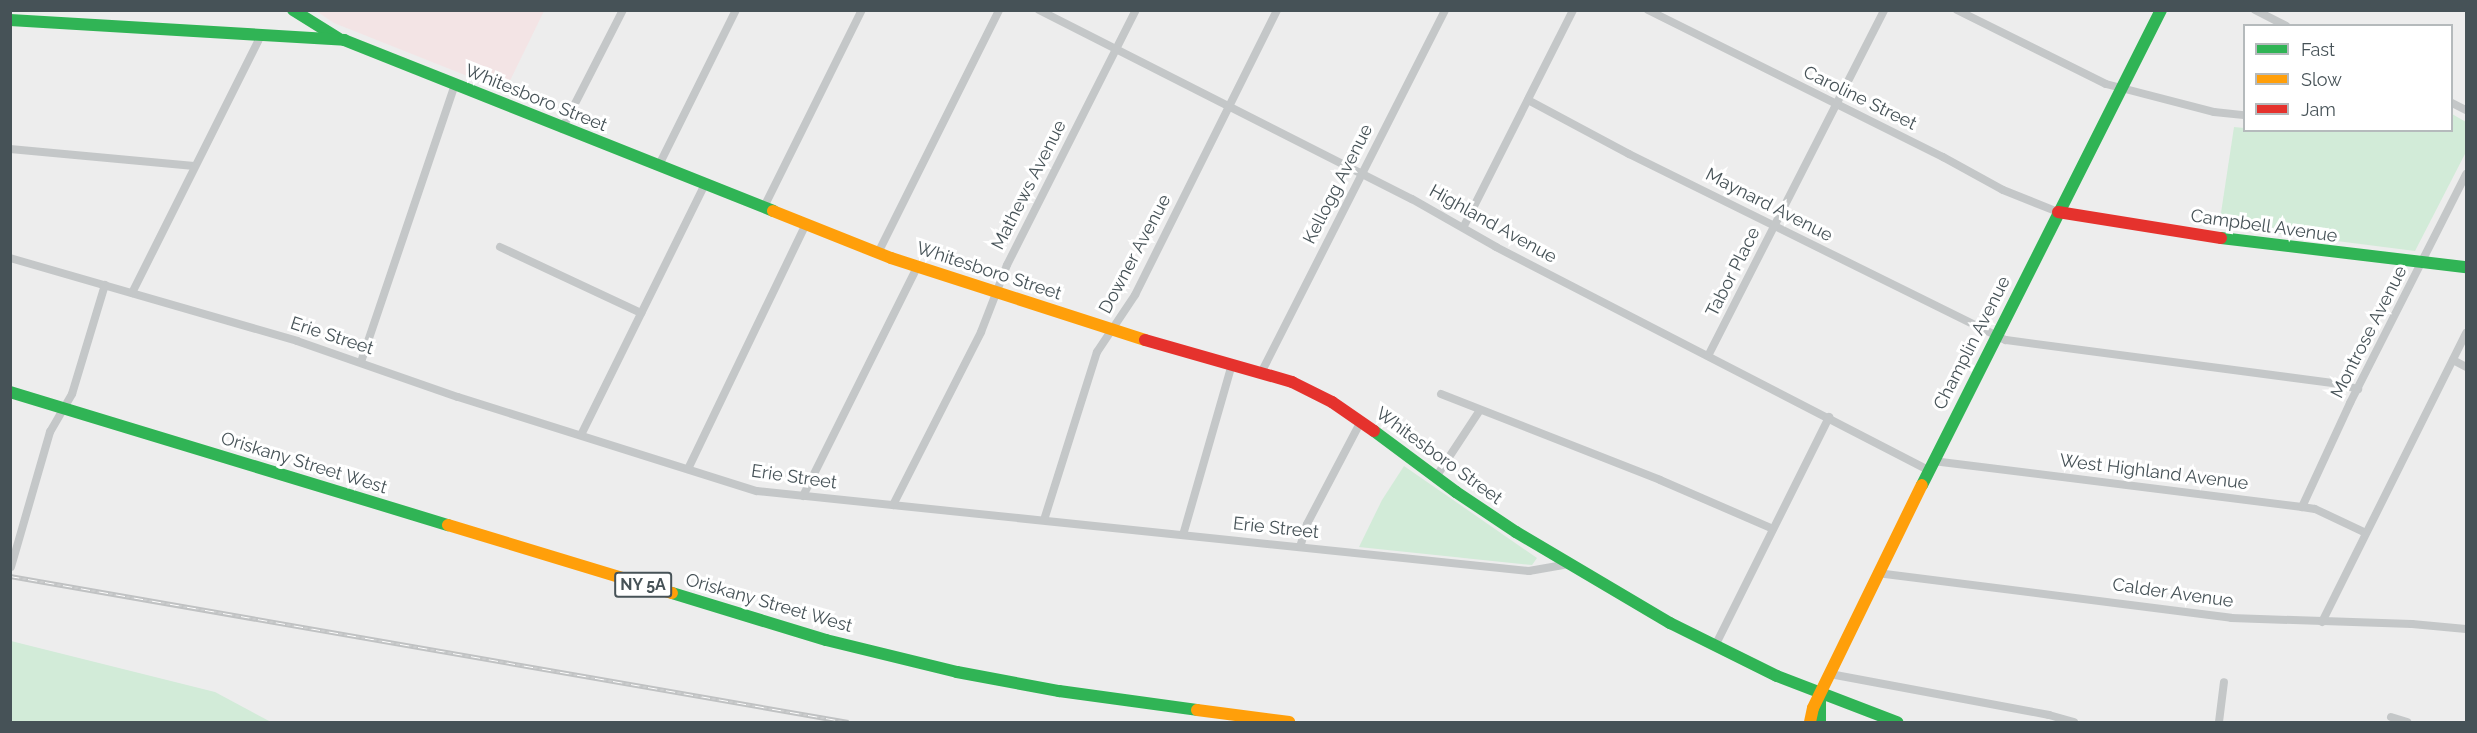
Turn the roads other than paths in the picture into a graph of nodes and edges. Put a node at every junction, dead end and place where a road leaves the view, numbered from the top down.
1 (293, 10) edge
2 (623, 10) edge
3 (736, 10) edge
4 (862, 10) edge
5 (999, 10) edge
6 (1039, 10) edge
7 (1136, 10) edge
8 (1277, 10) edge
9 (1444, 10) edge
10 (1573, 10) edge
11 (1648, 10) edge
12 (1884, 10) edge
13 (1957, 10) edge
14 (2161, 10) edge
15 (2255, 10) edge
16 (10, 20) edge
17 (2282, 24) edge
18 (260, 37) junction
19 (344, 40) junction
20 (1115, 50) junction
21 (455, 85) junction
22 (2121, 89) junction
23 (1528, 100) junction
24 (1836, 105) junction
25 (1229, 106) junction
26 (2243, 115) edge
27 (562, 129) junction
28 (10, 149) edge
29 (658, 165) junction
30 (194, 166) junction
31 (1362, 172) junction
32 (2466, 174) edge
33 (705, 184) junction
34 (764, 207) junction
35 (2058, 212) junction
36 (806, 224) junction
37 (1464, 226) junction
38 (1775, 227) junction
39 (500, 247) dead end
40 (878, 253) junction
41 (10, 258) edge
42 (2423, 263) junction
43 (917, 267) junction
44 (2466, 267) edge
45 (105, 285) junction
46 (132, 293) junction
47 (997, 293) junction
48 (641, 313) junction
49 (1113, 330) junction
50 (2466, 333) edge
51 (1996, 337) junction
52 (1708, 356) junction
53 (2453, 360) junction
54 (361, 362) junction
55 (1232, 364) junction
56 (2466, 367) edge
57 (1261, 373) junction
58 (2358, 389) junction
59 (10, 392) edge
60 (1441, 394) dead end
61 (65, 406) junction
62 (1480, 410) junction
63 (1829, 417) junction
64 (1361, 421) junction
65 (581, 435) junction
66 (1930, 466) junction
67 (688, 469) junction
68 (1436, 477) junction
69 (803, 496) junction
70 (893, 505) junction
71 (2302, 507) junction
72 (1044, 520) junction
73 (1773, 529) junction
74 (2366, 532) junction
75 (1183, 535) junction
76 (1300, 547) junction
77 (1567, 564) junction
78 (11, 567) edge
79 (1877, 573) junction
80 (2322, 622) junction
81 (2466, 629) edge
82 (1715, 646) junction
83 (1830, 674) junction
84 (2224, 682) dead end
85 (1820, 694) junction
86 (2391, 717) dead end
87 (2064, 721) edge
88 (1289, 723) edge
89 (1810, 723) edge
90 (1820, 723) edge
91 (1896, 723) edge
92 (2074, 723) edge
93 (2219, 723) edge
94 (2407, 723) edge

1 - 19 street
2 - 27 street
3 - 29 street
4 - 34 street
5 - 40 street
6 - 20 street, Highland Avenue
7 - 20 street, Mathews Avenue
8 - 25 street, Downer Avenue
9 - 31 street, Kellogg Avenue
10 - 23 street
11 - 24 street, Caroline Street
12 - 24 street, Tabor Place
13 - 22 street
14 - 22 street, Champlin Avenue
15 - 17 street
16 - 18 street, Whitesboro Street
18 - 19 street, Whitesboro Street
18 - 30 street
19 - 21 street, Whitesboro Street
20 - 25 street, Highland Avenue
20 - 47 street, Mathews Avenue
21 - 27 street, Whitesboro Street
21 - 54 street
22 - 26 street
22 - 35 street, Champlin Avenue
23 - 37 street
23 - 38 street, Maynard Avenue
24 - 35 street, Caroline Street
24 - 38 street, Tabor Place
25 - 31 street, Highland Avenue
25 - 49 street, Downer Avenue
27 - 29 street, Whitesboro Street
28 - 30 street
29 - 33 street, Whitesboro Street
30 - 46 street
31 - 37 street, Highland Avenue
31 - 57 street, Kellogg Avenue
32 - 42 street, Montrose Avenue
33 - 34 street, Whitesboro Street
33 - 48 street
34 - 36 street, Whitesboro Street
35 - 42 street, Campbell Avenue
35 - 51 street, Champlin Avenue
36 - 40 street, Whitesboro Street
36 - 67 street
37 - 52 street, Highland Avenue
38 - 51 street, Maynard Avenue
38 - 52 street, Tabor Place
39 - 48 street
40 - 43 street, Whitesboro Street
41 - 45 street, Erie Street
42 - 44 street, Campbell Avenue
42 - 58 street, Montrose Avenue
43 - 47 street, Whitesboro Street
43 - 69 street
45 - 46 street, Erie Street
45 - 61 street
46 - 54 street, Erie Street
47 - 49 street, Whitesboro Street
47 - 70 street, Mathews Avenue
48 - 65 street
49 - 55 street, Whitesboro Street
49 - 72 street, Downer Avenue
50 - 53 street
51 - 58 street, Maynard Avenue
51 - 66 street, Champlin Avenue
52 - 63 street, Highland Avenue
53 - 56 street
53 - 74 street
54 - 65 street, Erie Street
55 - 57 street, Whitesboro Street
55 - 75 street
57 - 64 street, Whitesboro Street
58 - 71 street, Montrose Avenue
59 - 61 street, Oriskany Street West / NY 5A
60 - 62 street
61 - 78 street
61 - 88 street, Oriskany Street West / NY 5A
62 - 68 street
62 - 73 street
63 - 66 street, Highland Avenue
63 - 73 street
64 - 68 street, Whitesboro Street
64 - 76 street
65 - 67 street, Erie Street
66 - 71 street, West Highland Avenue
66 - 79 street, Champlin Avenue
67 - 69 street, Erie Street
68 - 77 street, Whitesboro Street
69 - 70 street, Erie Street
70 - 72 street, Erie Street
71 - 74 street, West Highland Avenue
72 - 75 street, Erie Street
73 - 82 street
74 - 80 street
75 - 76 street, Erie Street
76 - 77 street, Erie Street
77 - 82 street, Whitesboro Street
79 - 80 street, Calder Avenue
79 - 83 street, Champlin Avenue
80 - 81 street, Calder Avenue
82 - 85 street, Whitesboro Street
83 - 85 street, Champlin Avenue
83 - 87 street
84 - 93 street
85 - 89 street, Champlin Avenue
85 - 90 street, Champlin Avenue
85 - 91 street, Whitesboro Street
86 - 94 street
87 - 92 street

